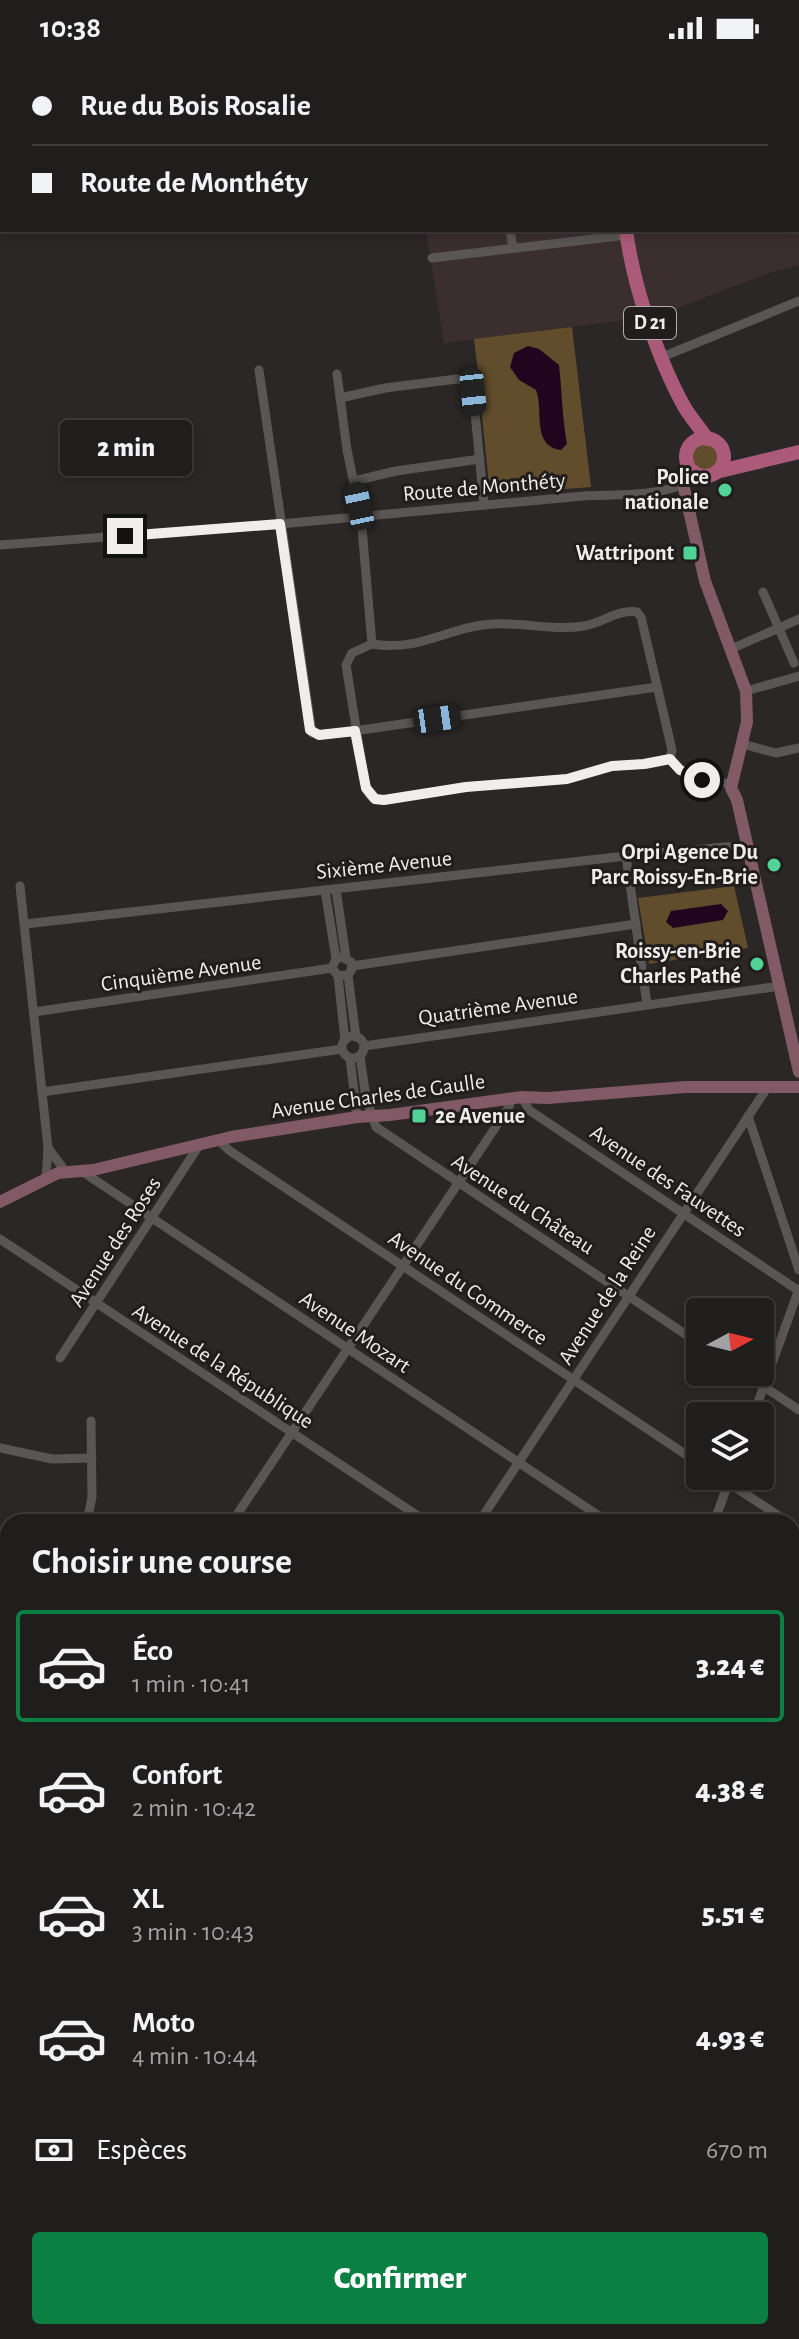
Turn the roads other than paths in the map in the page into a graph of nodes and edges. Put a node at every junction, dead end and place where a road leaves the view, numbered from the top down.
1 (510, 232) edge
2 (627, 232) edge
3 (513, 248) junction
4 (432, 258) dead end
5 (799, 301) edge
6 (662, 357) junction
7 (259, 370) dead end
8 (337, 374) dead end
9 (340, 398) junction
10 (700, 441) junction
11 (799, 452) edge
12 (724, 455) junction
13 (480, 459) junction
14 (753, 462) junction
15 (694, 471) junction
16 (716, 472) junction
17 (354, 481) junction
18 (683, 484) junction
19 (484, 505) junction
20 (361, 517) junction
21 (280, 524) junction
22 (0, 545) edge
23 (763, 592) dead end
24 (799, 619) edge
25 (780, 627) junction
26 (372, 644) junction
27 (731, 649) junction
28 (794, 663) dead end
29 (799, 676) edge
30 (657, 687) junction
31 (746, 691) junction
32 (355, 731) junction
33 (742, 744) junction
34 (799, 748) edge
35 (670, 759) junction
36 (730, 784) junction
37 (747, 845) junction
38 (626, 856) junction
39 (20, 886) dead end
40 (331, 889) junction
41 (25, 924) junction
42 (636, 924) junction
43 (342, 967) junction
44 (780, 986) junction
45 (647, 1004) junction
46 (34, 1012) junction
47 (356, 1037) junction
48 (344, 1044) junction
49 (358, 1053) junction
50 (799, 1063) edge
51 (799, 1072) edge
52 (799, 1087) edge
53 (770, 1088) junction
54 (42, 1092) junction
55 (517, 1097) junction
56 (372, 1116) junction
57 (748, 1116) junction
58 (357, 1117) junction
59 (218, 1140) junction
60 (200, 1144) junction
61 (48, 1148) junction
62 (66, 1172) junction
63 (83, 1172) junction
64 (46, 1179) junction
65 (458, 1183) junction
66 (0, 1202) edge
67 (683, 1212) junction
68 (152, 1219) junction
69 (0, 1239) edge
70 (403, 1266) junction
71 (799, 1270) edge
72 (799, 1290) edge
73 (629, 1295) junction
74 (96, 1304) junction
75 (686, 1334) edge
76 (348, 1349) junction
77 (60, 1358) dead end
78 (573, 1379) junction
79 (764, 1387) junction
80 (758, 1402) edge
81 (799, 1410) edge
82 (91, 1421) dead end
83 (292, 1432) junction
84 (0, 1448) edge
85 (686, 1455) edge
86 (92, 1458) junction
87 (518, 1462) junction
88 (726, 1490) edge
89 (745, 1490) edge
90 (89, 1514) edge
91 (237, 1514) edge
92 (415, 1514) edge
93 (484, 1514) edge
94 (596, 1514) edge
95 (717, 1514) edge
96 (778, 1514) edge

1 - 3 street
2 - 3 street
2 - 6 main road, D 21
3 - 4 street
5 - 6 street
6 - 10 main road, D 21
7 - 21 street
8 - 9 street
9 - 13 street
9 - 17 street
10 - 12 main road
10 - 15 main road
11 - 14 main road
12 - 14 main road
12 - 16 main road
13 - 17 street
13 - 19 street
14 - 16 main road
15 - 16 main road
15 - 18 main road
17 - 20 street
18 - 19 street, Route de Monthéty
18 - 27 main road
19 - 20 street, Route de Monthéty
20 - 21 street, Route de Monthéty
20 - 26 street
21 - 22 street, Route de Monthéty
21 - 32 street
23 - 25 street
24 - 25 street
25 - 27 street
25 - 28 street
26 - 30 street
26 - 32 street
27 - 31 main road
29 - 31 street
30 - 32 street
30 - 35 street
31 - 33 main road
32 - 35 street
33 - 34 street
33 - 36 main road
35 - 36 street
36 - 37 main road
37 - 38 street, Sixième Avenue
37 - 44 main road
38 - 40 street, Sixième Avenue
38 - 42 street
39 - 41 street
40 - 41 street, Sixième Avenue
40 - 43 street
41 - 46 street
42 - 43 street, Cinquième Avenue
42 - 45 street
43 - 46 street, Cinquième Avenue
43 - 47 street
43 - 48 street
44 - 45 street, Quatrième Avenue
44 - 50 main road
45 - 49 street, Quatrième Avenue
46 - 54 street
47 - 48 street
47 - 49 street
48 - 49 street
48 - 54 street
49 - 56 street
49 - 58 street
50 - 51 main road
50 - 53 main road
52 - 53 main road, Avenue Charles de Gaulle
53 - 55 main road, Avenue Charles de Gaulle
53 - 57 street, Avenue de la Reine
54 - 61 street
55 - 56 main road, Avenue Charles de Gaulle
55 - 65 street
55 - 67 street, Avenue des Fauvettes
56 - 58 main road, Avenue Charles de Gaulle
56 - 65 street, Avenue du Château
57 - 67 street, Avenue de la Reine
57 - 71 street
58 - 59 main road, Avenue Charles de Gaulle
59 - 60 main road, Avenue Charles de Gaulle
59 - 70 street, Avenue du Commerce
60 - 63 main road, Avenue Charles de Gaulle
60 - 68 street, Avenue des Roses
61 - 62 street
61 - 64 street
62 - 63 main road, Avenue Charles de Gaulle
62 - 64 main road, Avenue Charles de Gaulle
63 - 68 street, Avenue Mozart
64 - 66 main road, Avenue Charles de Gaulle
65 - 70 street
65 - 73 street, Avenue du Château
67 - 72 street, Avenue des Fauvettes
67 - 73 street, Avenue de la Reine
68 - 74 street, Avenue des Roses
68 - 76 street, Avenue Mozart
69 - 74 street, Avenue de la République
70 - 76 street
70 - 78 street, Avenue du Commerce
72 - 79 street
73 - 75 street, Avenue du Château
73 - 78 street, Avenue de la Reine
74 - 77 street, Avenue des Roses
74 - 83 street, Avenue de la République
76 - 83 street
76 - 87 street, Avenue Mozart
78 - 85 street, Avenue du Commerce
78 - 87 street, Avenue de la Reine
79 - 80 street
79 - 81 street
82 - 86 street
83 - 91 street
83 - 92 street, Avenue de la République
84 - 86 street
86 - 90 street
87 - 93 street, Avenue de la Reine
87 - 94 street, Avenue Mozart
88 - 95 street
89 - 96 street

